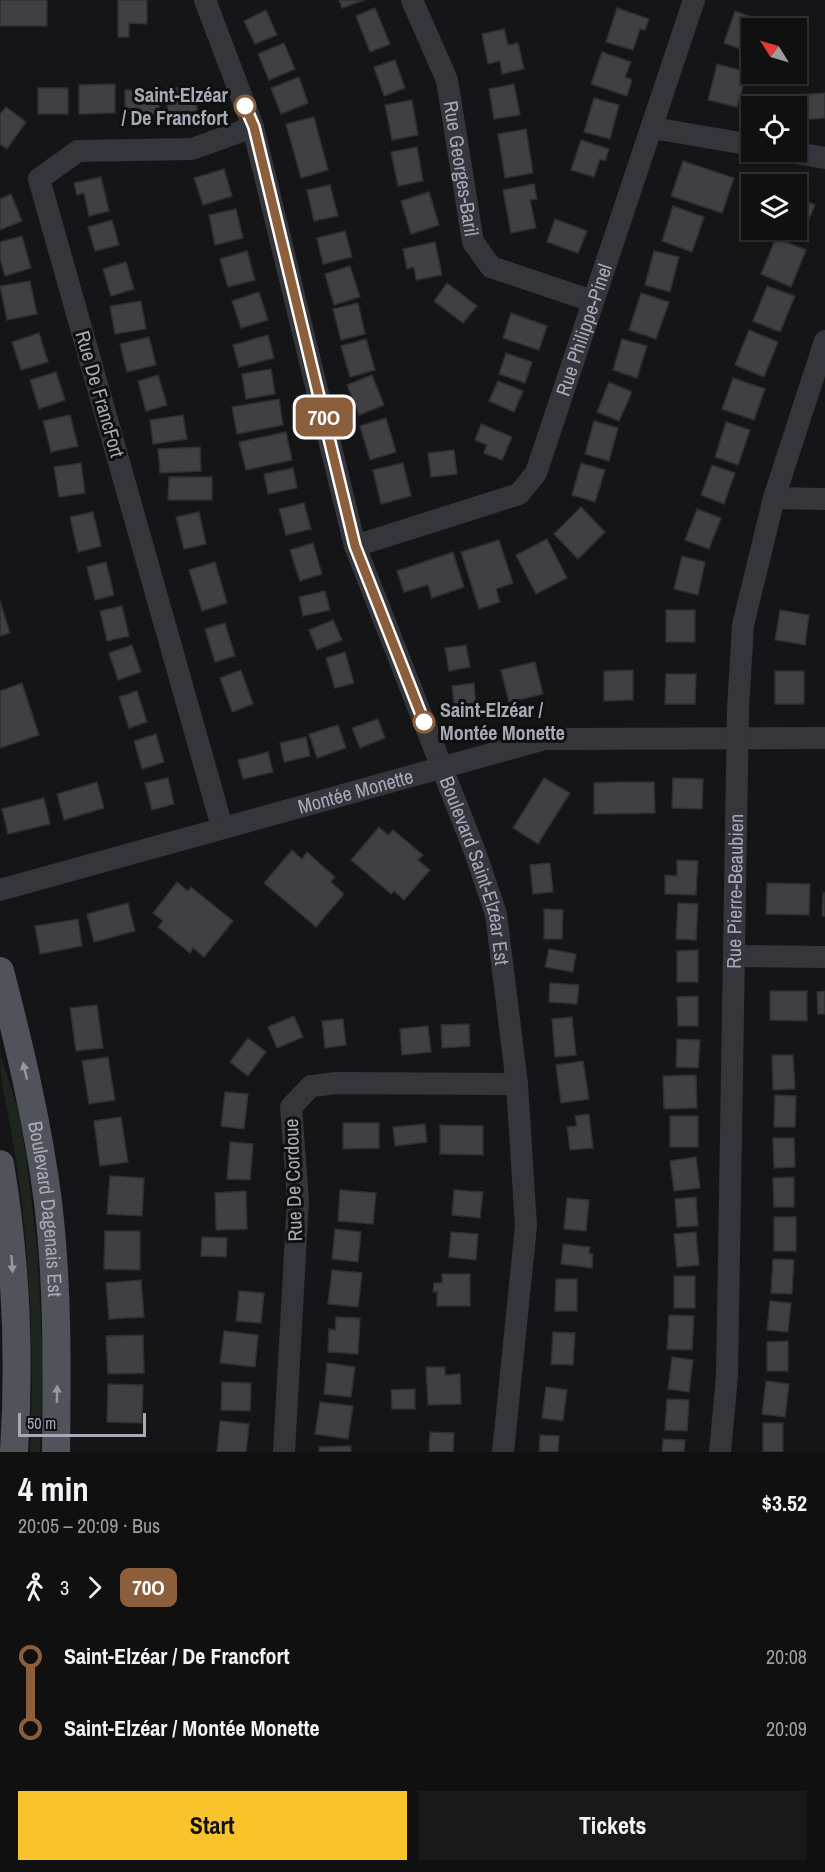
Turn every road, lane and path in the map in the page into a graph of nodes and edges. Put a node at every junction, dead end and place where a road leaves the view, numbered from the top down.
1 (205, 0) edge
2 (412, 0) edge
3 (694, 0) edge
4 (254, 127) junction
5 (652, 128) junction
6 (741, 143) edge
7 (807, 155) edge
8 (825, 158) edge
9 (592, 301) junction
10 (825, 341) edge
11 (774, 498) junction
12 (825, 499) edge
13 (355, 546) junction
14 (738, 737) junction
15 (825, 738) edge
16 (441, 766) junction
17 (222, 827) junction
18 (0, 890) edge
19 (735, 956) junction
20 (825, 957) edge
21 (0, 971) edge
22 (517, 1084) junction
23 (0, 1164) edge
24 (15, 1452) edge
25 (56, 1452) edge
26 (284, 1452) edge
27 (503, 1452) edge
28 (720, 1452) edge

1 - 4 street, Boulevard Saint-Elzéar Est
2 - 9 street, Rue Georges-Baril
3 - 5 street, Rue Philippe-Pinel
4 - 13 street, Boulevard Saint-Elzéar Est
4 - 17 street, Rue De FrancFort
5 - 6 street
5 - 9 street, Rue Philippe-Pinel
7 - 8 street
9 - 13 street, Rue Philippe-Pinel
10 - 11 street, Rue Pierre-Beaubien
11 - 12 street
11 - 14 street, Rue Pierre-Beaubien
13 - 16 street, Boulevard Saint-Elzéar Est
14 - 15 street, Montée Monette
14 - 16 street, Montée Monette
14 - 19 street, Rue Pierre-Beaubien
16 - 17 street, Montée Monette
16 - 22 street, Boulevard Saint-Elzéar Est
17 - 18 street, Montée Monette
19 - 20 street
19 - 28 street, Rue Pierre-Beaubien
25 -> 21 main road, Boulevard Dagenais Est
22 - 26 street, Rue De Cordoue
22 - 27 street, Boulevard Saint-Elzéar Est
23 -> 24 main road, Boulevard Dagenais Est

